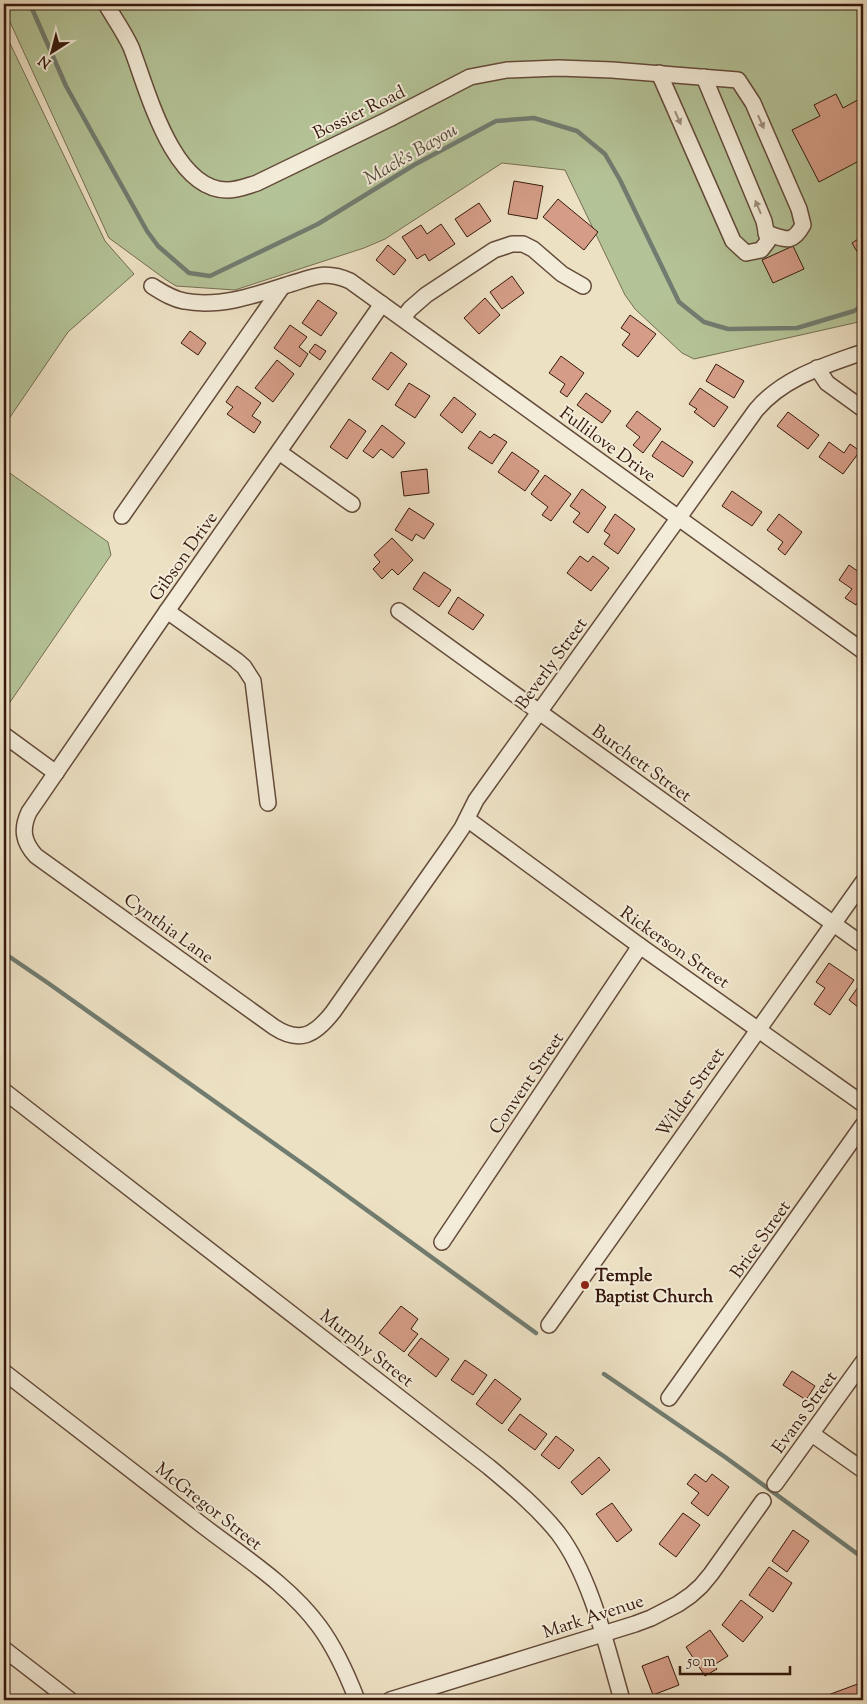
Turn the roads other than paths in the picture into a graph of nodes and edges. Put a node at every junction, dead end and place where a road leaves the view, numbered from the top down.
1 (106, 4) edge
2 (659, 73) junction
3 (704, 77) junction
4 (766, 232) junction
5 (152, 286) dead end
6 (583, 286) dead end
7 (282, 287) junction
8 (382, 304) junction
9 (403, 318) junction
10 (863, 352) edge
11 (818, 368) junction
12 (863, 409) edge
13 (279, 452) junction
14 (352, 504) dead end
15 (122, 516) dead end
16 (679, 518) junction
17 (167, 611) junction
18 (399, 611) dead end
19 (863, 651) edge
20 (539, 712) junction
21 (4, 735) edge
22 (56, 773) junction
23 (268, 802) dead end
24 (467, 819) junction
25 (23, 834) joint
26 (863, 882) edge
27 (833, 924) junction
28 (640, 946) junction
29 (863, 946) edge
30 (758, 1029) junction
31 (304, 1036) joint
32 (4, 1091) edge
33 (863, 1104) edge
34 (863, 1125) edge
35 (442, 1242) dead end
36 (550, 1325) dead end
37 (863, 1362) edge
38 (4, 1372) edge
39 (669, 1398) dead end
40 (812, 1434) junction
41 (863, 1470) edge
42 (775, 1484) dead end
43 (763, 1501) dead end
44 (602, 1633) junction
45 (4, 1648) edge
46 (70, 1700) edge
47 (357, 1700) edge
48 (390, 1700) edge
49 (622, 1700) edge

1 - 2 street, Bossier Road
2 - 3 street, Bossier Road
2 -> 4 street
4 -> 3 street
3 -> 4 street, Bossier Road
5 - 7 street
6 - 9 street
7 - 8 street, Fullilove Drive
7 - 15 street
8 - 9 street, Fullilove Drive
8 - 13 street, Gibson Drive
9 - 16 street, Fullilove Drive
10 - 11 street, Beverly Street
11 - 12 street
11 - 16 street, Beverly Street
13 - 14 street
13 - 17 street, Gibson Drive
16 - 19 street, Fullilove Drive
16 - 20 street, Beverly Street
17 - 22 street, Gibson Drive
17 - 23 street
18 - 20 street, Burchett Street
20 - 24 street, Beverly Street
20 - 27 street, Burchett Street
21 - 22 street
22 - 25 street, Gibson Drive
24 - 28 street, Rickerson Street
24 - 31 street, Beverly Street
25 - 31 street, Cynthia Lane
26 - 27 street, Wilder Street
27 - 29 street, Burchett Street
27 - 30 street, Wilder Street
28 - 30 street, Rickerson Street
28 - 35 street, Convent Street
30 - 33 street, Rickerson Street
30 - 36 street, Wilder Street
32 - 44 street, Murphy Street
34 - 39 street, Brice Street
37 - 40 street, Evans Street
38 - 47 street, McGregor Street
40 - 41 street
40 - 42 street, Evans Street
43 - 44 street, Mark Avenue
44 - 48 street, Mark Avenue
44 - 49 street, Murphy Street
45 - 46 street

